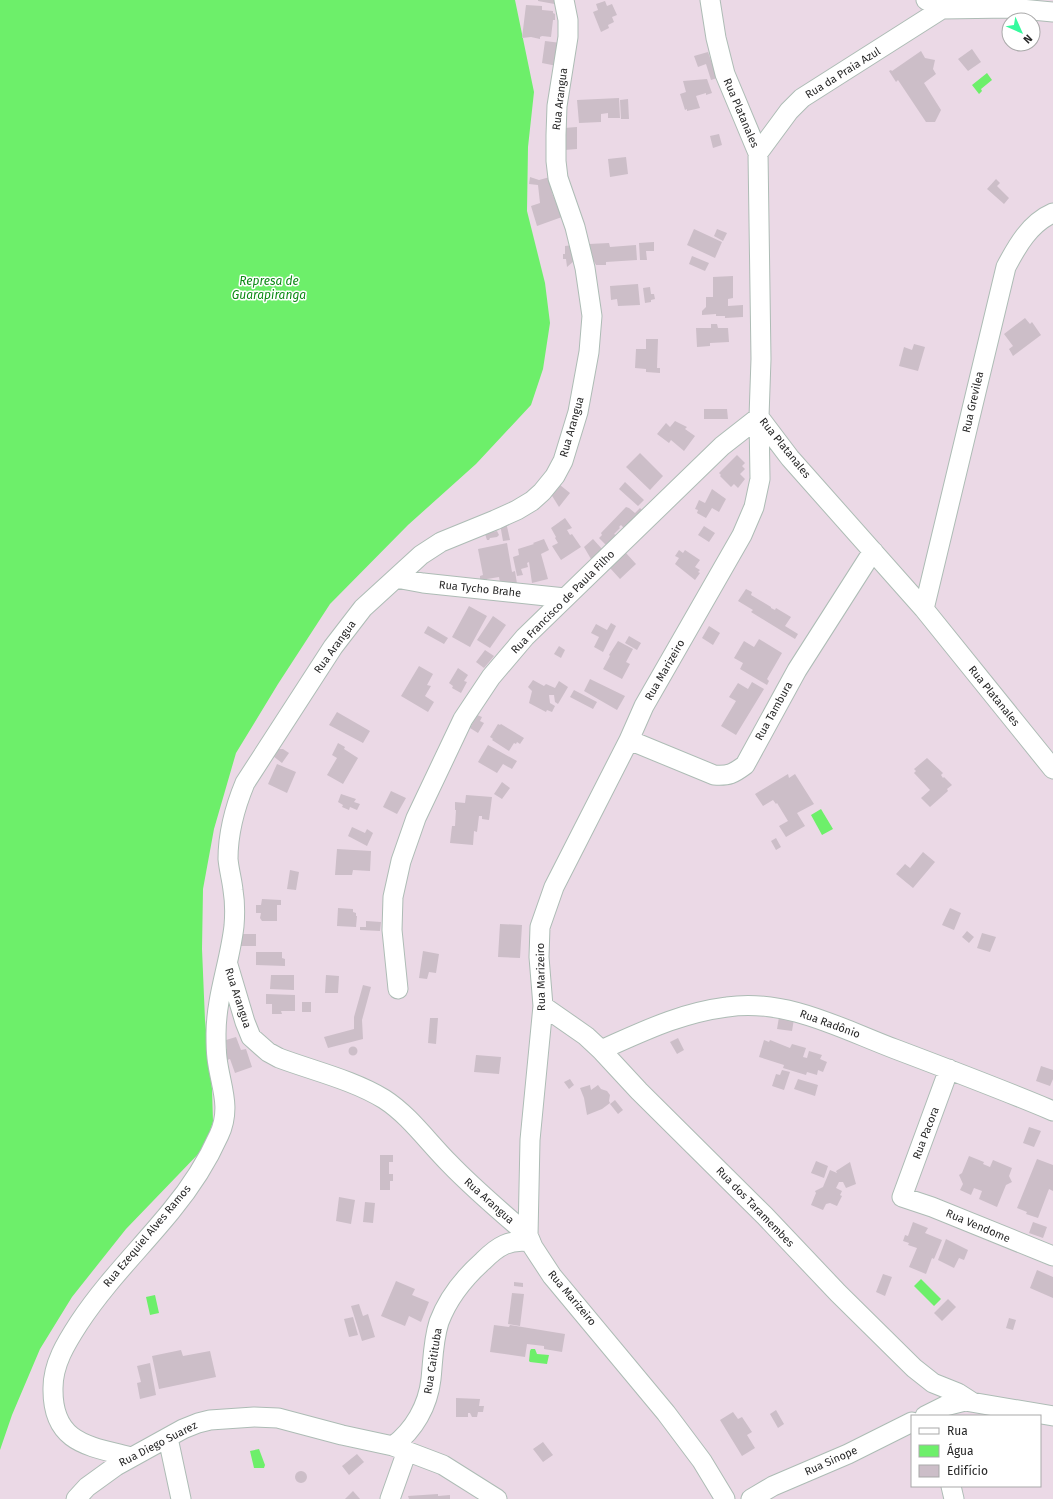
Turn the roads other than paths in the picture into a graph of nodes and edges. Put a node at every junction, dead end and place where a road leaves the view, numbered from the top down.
1 (564, 0) edge
2 (710, 0) edge
3 (946, 4) edge
4 (1052, 8) edge
5 (758, 152) junction
6 (1053, 213) edge
7 (758, 417) junction
8 (874, 551) junction
9 (396, 578) junction
10 (565, 598) junction
11 (924, 609) junction
12 (629, 740) junction
13 (1053, 769) edge
14 (227, 963) junction
15 (398, 989) dead end
16 (543, 1006) junction
17 (602, 1050) junction
18 (949, 1069) junction
19 (1053, 1111) edge
20 (902, 1196) joint
21 (530, 1238) junction
22 (1053, 1256) edge
23 (972, 1402) junction
24 (934, 1414) edge
25 (1053, 1416) edge
26 (911, 1422) edge
27 (168, 1438) junction
28 (400, 1449) junction
29 (131, 1457) junction
30 (951, 1487) edge
31 (76, 1499) edge
32 (181, 1499) edge
33 (390, 1499) edge
34 (497, 1499) edge
35 (725, 1499) edge
36 (751, 1499) edge
37 (954, 1499) edge

1 - 9 street, Rua Arangua
2 - 5 street, Rua Platanales
3 - 4 street
3 - 5 street, Rua da Praia Azul
5 - 7 street, Rua Platanales
6 - 11 street, Rua Grevilea
7 - 8 street, Rua Platanales
7 - 10 street, Rua Francisco de Paula Filho
7 - 12 street, Rua Marizeiro
8 - 11 street, Rua Platanales
8 - 12 street, Rua Tambura
9 - 10 street, Rua Tycho Brahe
9 - 14 street, Rua Arangua
10 - 15 street, Rua Francisco de Paula Filho
11 - 13 street, Rua Platanales
12 - 16 street, Rua Marizeiro
14 - 21 street, Rua Arangua
14 - 29 street, Rua Ezequiel Alves Ramos
16 - 17 street, Rua dos Taramembes
16 - 21 street, Rua Marizeiro
17 - 18 street, Rua Radônio
17 - 23 street, Rua dos Taramembes
18 - 19 street, Rua Radônio
18 - 20 street, Rua Pacora
20 - 22 street, Rua Vendome
21 - 28 street, Rua Caitituba
21 - 35 street, Rua Marizeiro
23 - 24 street
23 - 25 street
26 - 36 street, Rua Sinope
27 - 28 street, Rua Diego Suarez
27 - 29 street, Rua Diego Suarez
27 - 32 street
28 - 33 street
28 - 34 street, Rua Diego Suarez
29 - 31 street, Rua Diego Suarez
30 - 37 street

